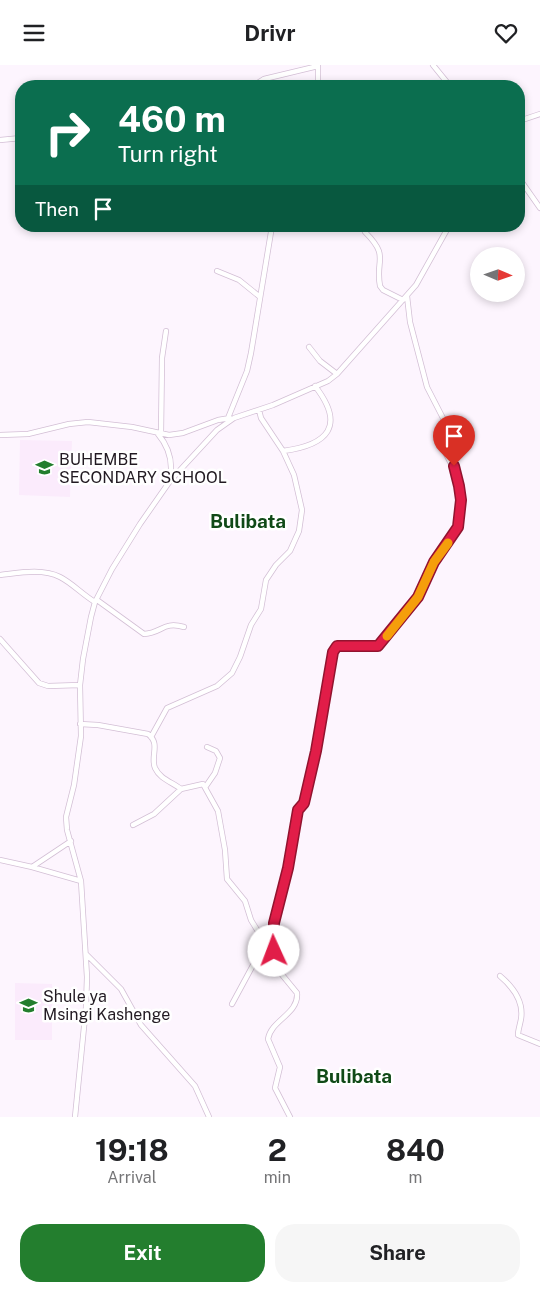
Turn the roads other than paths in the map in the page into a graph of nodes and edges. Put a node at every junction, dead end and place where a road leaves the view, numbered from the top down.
1 (433, 65) edge
2 (318, 66) edge
3 (262, 80) edge
4 (318, 80) edge
5 (445, 80) edge
6 (540, 114) edge
7 (525, 119) edge
8 (15, 139) edge
9 (0, 140) edge
10 (525, 187) edge
11 (540, 208) edge
12 (271, 232) edge
13 (365, 232) dead end
14 (446, 232) edge
15 (217, 271) dead end
16 (407, 296) junction
17 (260, 297) junction
18 (403, 300) junction
19 (166, 331) dead end
20 (309, 347) dead end
21 (337, 374) junction
22 (316, 386) junction
23 (258, 410) junction
24 (234, 417) junction
25 (228, 418) junction
26 (159, 434) junction
27 (0, 435) edge
28 (283, 451) junction
29 (170, 481) junction
30 (0, 575) edge
31 (96, 601) junction
32 (184, 627) dead end
33 (0, 639) edge
34 (80, 685) junction
35 (80, 724) junction
36 (152, 737) junction
37 (207, 747) dead end
38 (206, 786) junction
39 (181, 789) junction
40 (133, 825) dead end
41 (70, 841) junction
42 (0, 860) edge
43 (32, 867) junction
44 (81, 881) junction
45 (265, 943) junction
46 (86, 954) junction
47 (274, 965) junction
48 (500, 976) dead end
49 (232, 1004) dead end
50 (540, 1044) edge
51 (76, 1117) edge
52 (210, 1117) edge
53 (290, 1117) edge

1 - 5 street
2 - 3 street
2 - 4 street
6 - 7 street
8 - 9 street
10 - 11 street
12 - 17 street
13 - 18 street
14 - 16 street
15 - 17 street
16 - 18 street
16 - 47 street
17 - 25 street
18 - 21 street
19 - 26 street
20 - 21 street
21 - 22 street
22 - 23 street
22 - 28 street
23 - 24 street
23 - 28 street
24 - 25 street
24 - 29 street
25 - 26 street
26 - 27 street
26 - 29 street
28 - 36 street
29 - 31 street
30 - 31 street
31 - 32 street
31 - 34 street
33 - 34 street
34 - 35 street
35 - 36 street
35 - 41 street
36 - 39 street
37 - 38 street
38 - 39 street
38 - 45 street
39 - 40 street
41 - 43 street
41 - 44 street
42 - 43 street
43 - 44 street
44 - 46 street
45 - 47 street
45 - 49 street
46 - 51 street
46 - 52 street
47 - 53 street
48 - 50 street

